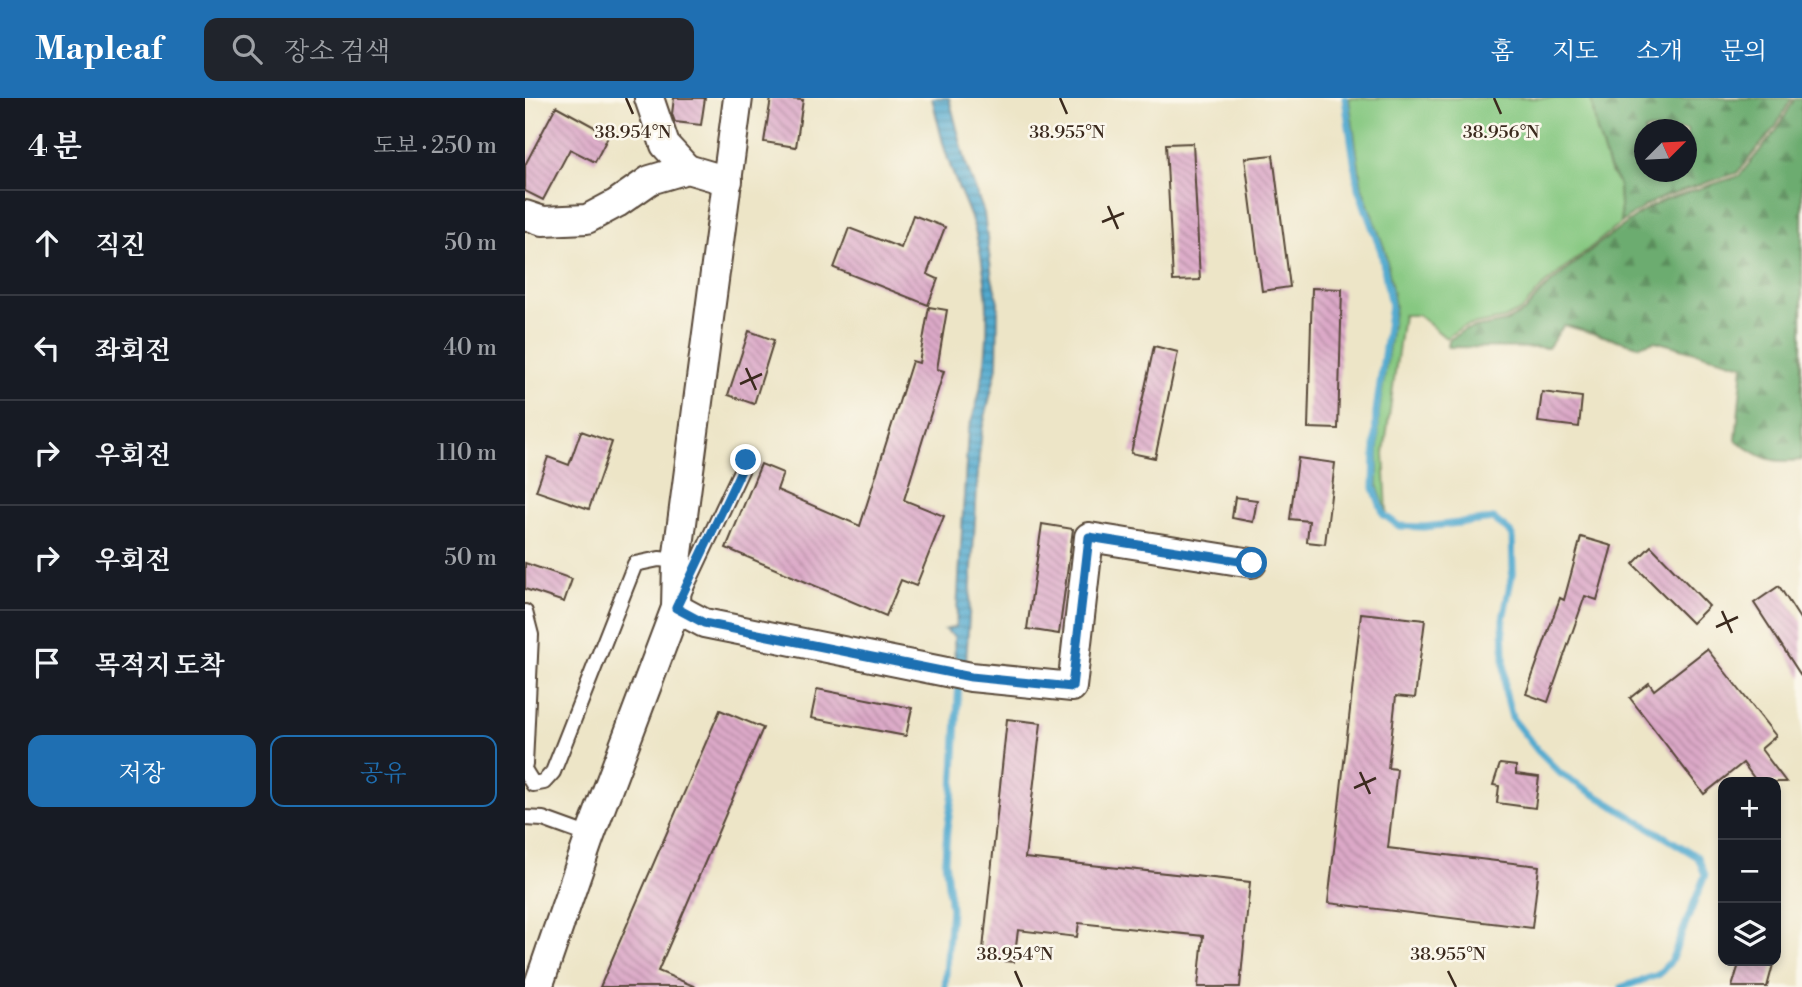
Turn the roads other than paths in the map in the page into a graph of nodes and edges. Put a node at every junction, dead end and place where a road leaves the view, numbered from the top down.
1 (649, 98) edge
2 (738, 98) edge
3 (687, 169) junction
4 (728, 181) junction
5 (525, 215) edge
6 (746, 460) dead end
7 (677, 561) junction
8 (1252, 563) dead end
9 (676, 608) junction
10 (525, 612) edge
11 (525, 764) edge
12 (525, 771) edge
13 (525, 818) edge
14 (590, 836) junction
15 (538, 987) edge

1 - 3 street
2 - 4 street
3 - 4 street
3 - 5 street
4 - 7 street
6 - 9 lane
7 - 9 street
7 - 12 lane
8 - 9 street
9 - 14 street
10 - 11 lane
13 - 14 lane
14 - 15 street

